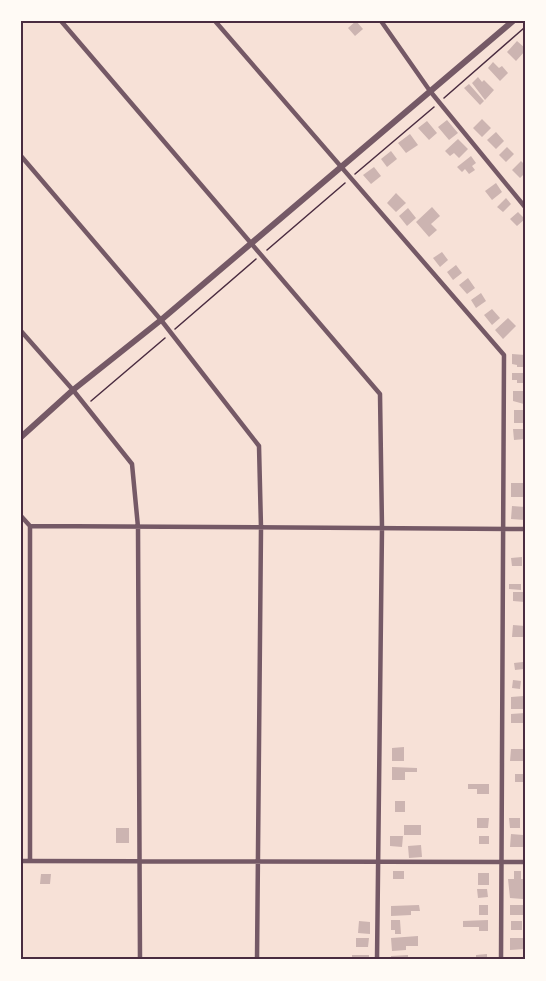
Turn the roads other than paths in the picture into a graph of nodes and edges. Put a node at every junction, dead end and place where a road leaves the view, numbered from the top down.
1 (61, 21) edge
2 (215, 21) edge
3 (381, 21) edge
4 (513, 21) edge
5 (430, 91) junction
6 (21, 156) edge
7 (340, 168) junction
8 (525, 207) edge
9 (251, 244) junction
10 (161, 320) junction
11 (21, 331) edge
12 (73, 390) junction
13 (21, 437) edge
14 (21, 516) edge
15 (30, 526) junction
16 (138, 527) junction
17 (261, 528) junction
18 (382, 528) junction
19 (503, 529) junction
20 (525, 529) edge
21 (21, 861) edge
22 (30, 861) junction
23 (139, 861) junction
24 (257, 861) junction
25 (378, 861) junction
26 (501, 862) junction
27 (525, 862) edge
28 (140, 960) edge
29 (257, 960) edge
30 (377, 960) edge
31 (501, 960) edge

1 - 9 street
2 - 7 street
3 - 5 street
4 - 5 street
5 - 7 street
5 - 8 street
6 - 10 street
7 - 9 street
7 - 19 street
9 - 10 street
9 - 18 street
10 - 12 street
10 - 17 street
11 - 12 street
12 - 13 street
12 - 16 street
14 - 15 street
15 - 16 street
15 - 22 street
16 - 17 street
16 - 23 street
17 - 18 street
17 - 24 street
18 - 19 street
18 - 25 street
19 - 20 street
19 - 26 street
21 - 22 street
22 - 23 street
23 - 24 street
23 - 28 street
24 - 25 street
24 - 29 street
25 - 26 street
25 - 30 street
26 - 27 street
26 - 31 street

